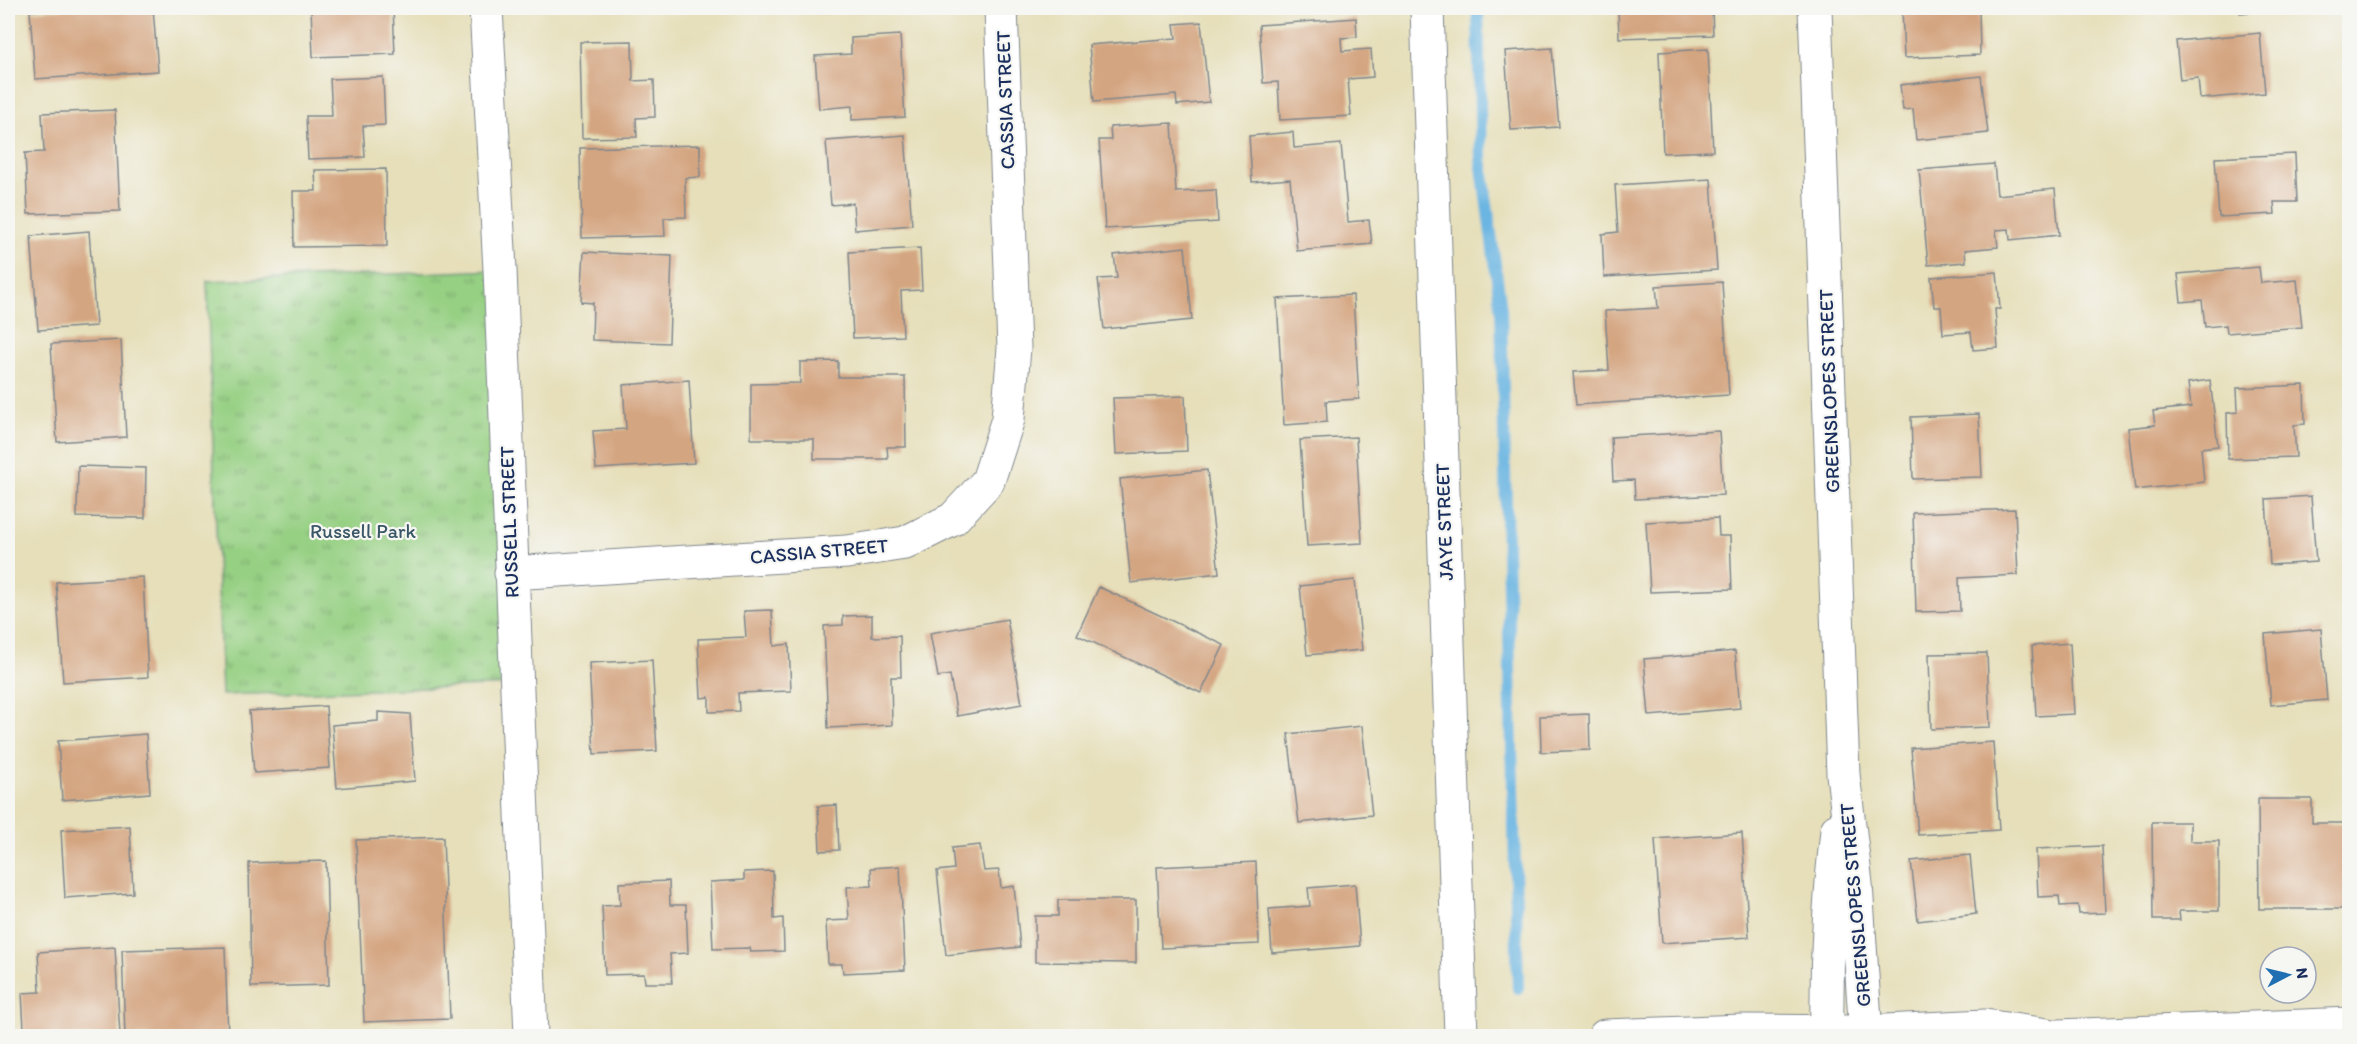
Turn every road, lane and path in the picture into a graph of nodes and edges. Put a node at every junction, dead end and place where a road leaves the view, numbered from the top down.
1 (486, 8) edge
2 (1001, 8) edge
3 (1427, 8) edge
4 (1815, 8) edge
5 (511, 573) junction
6 (1843, 774) junction
7 (2349, 1024) edge
8 (1827, 1034) edge
9 (1865, 1034) edge
10 (531, 1036) edge
11 (1461, 1036) edge
12 (1605, 1036) edge
13 (2054, 1036) edge
14 (2059, 1036) edge

1 - 5 street, RUSSELL STREET
2 - 5 street, CASSIA STREET
3 - 11 street, JAYE STREET
4 - 6 street, GREENSLOPES STREET
5 - 10 street, RUSSELL STREET
6 - 8 street, GREENSLOPES STREET
6 - 9 street, GREENSLOPES STREET
7 - 14 street
8 - 9 street
8 - 12 street
9 - 13 street

